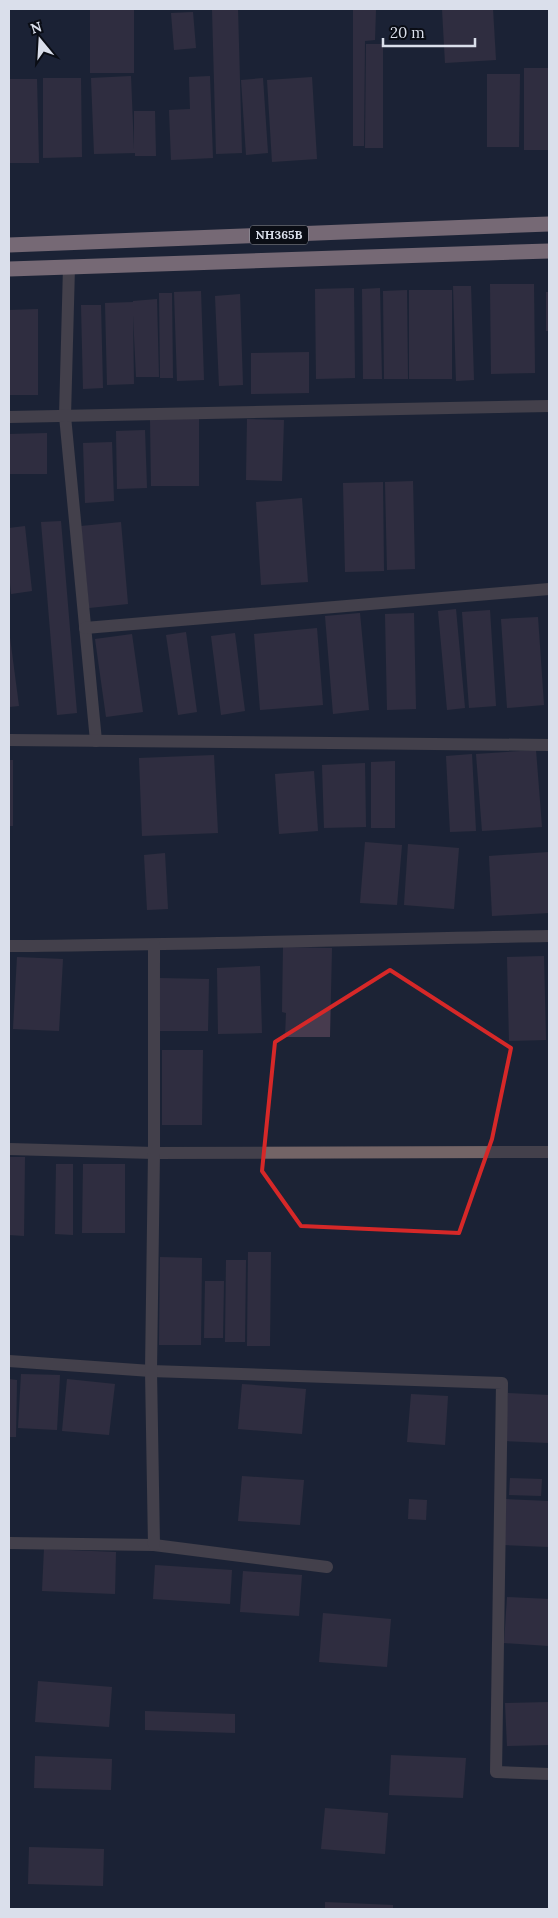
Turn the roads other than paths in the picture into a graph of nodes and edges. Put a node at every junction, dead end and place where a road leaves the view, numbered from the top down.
1 (549, 224) edge
2 (9, 245) edge
3 (549, 251) edge
4 (69, 267) junction
5 (9, 269) edge
6 (549, 406) edge
7 (65, 416) junction
8 (9, 418) edge
9 (549, 589) edge
10 (85, 628) junction
11 (9, 740) edge
12 (96, 741) junction
13 (549, 745) edge
14 (549, 936) edge
15 (154, 945) junction
16 (9, 946) edge
17 (9, 1149) edge
18 (549, 1152) edge
19 (154, 1153) junction
20 (9, 1361) edge
21 (151, 1371) junction
22 (9, 1543) edge
23 (154, 1545) junction
24 (327, 1567) dead end
25 (549, 1774) edge

1 - 2 highway, NH365B
3 - 4 highway, NH365B
4 - 5 highway, NH365B
4 - 7 street
6 - 7 street
7 - 8 street
7 - 10 street
9 - 10 street
10 - 12 street
11 - 12 street
12 - 13 street
14 - 15 street
15 - 16 street
15 - 19 street
17 - 19 street
18 - 19 street
19 - 21 street
20 - 21 street
21 - 23 street
21 - 25 street
22 - 23 street
23 - 24 street

